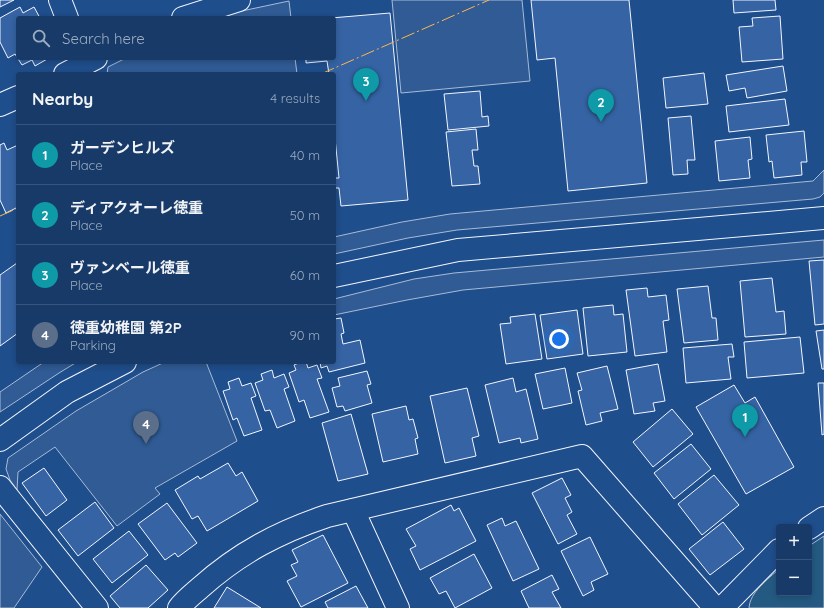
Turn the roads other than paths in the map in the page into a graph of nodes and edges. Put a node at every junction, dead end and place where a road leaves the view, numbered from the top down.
1 (60, 0) edge
2 (239, 0) edge
3 (66, 16) edge
4 (189, 16) edge
5 (89, 63) edge
6 (69, 72) edge
7 (16, 98) edge
8 (0, 106) edge
9 (824, 218) edge
10 (336, 276) edge
11 (121, 364) edge
12 (0, 440) edge
13 (0, 487) edge
14 (353, 510) junction
15 (824, 518) edge
16 (812, 526) edge
17 (776, 553) edge
18 (97, 608) edge
19 (179, 608) edge
20 (398, 608) edge
21 (715, 608) edge
22 (722, 608) edge

1 - 3 street
2 - 4 street
5 - 6 street
7 - 8 street
9 - 10 street
11 - 12 street
13 - 18 street
14 - 19 street
14 - 20 street
14 - 21 street
15 - 16 street
17 - 22 street

